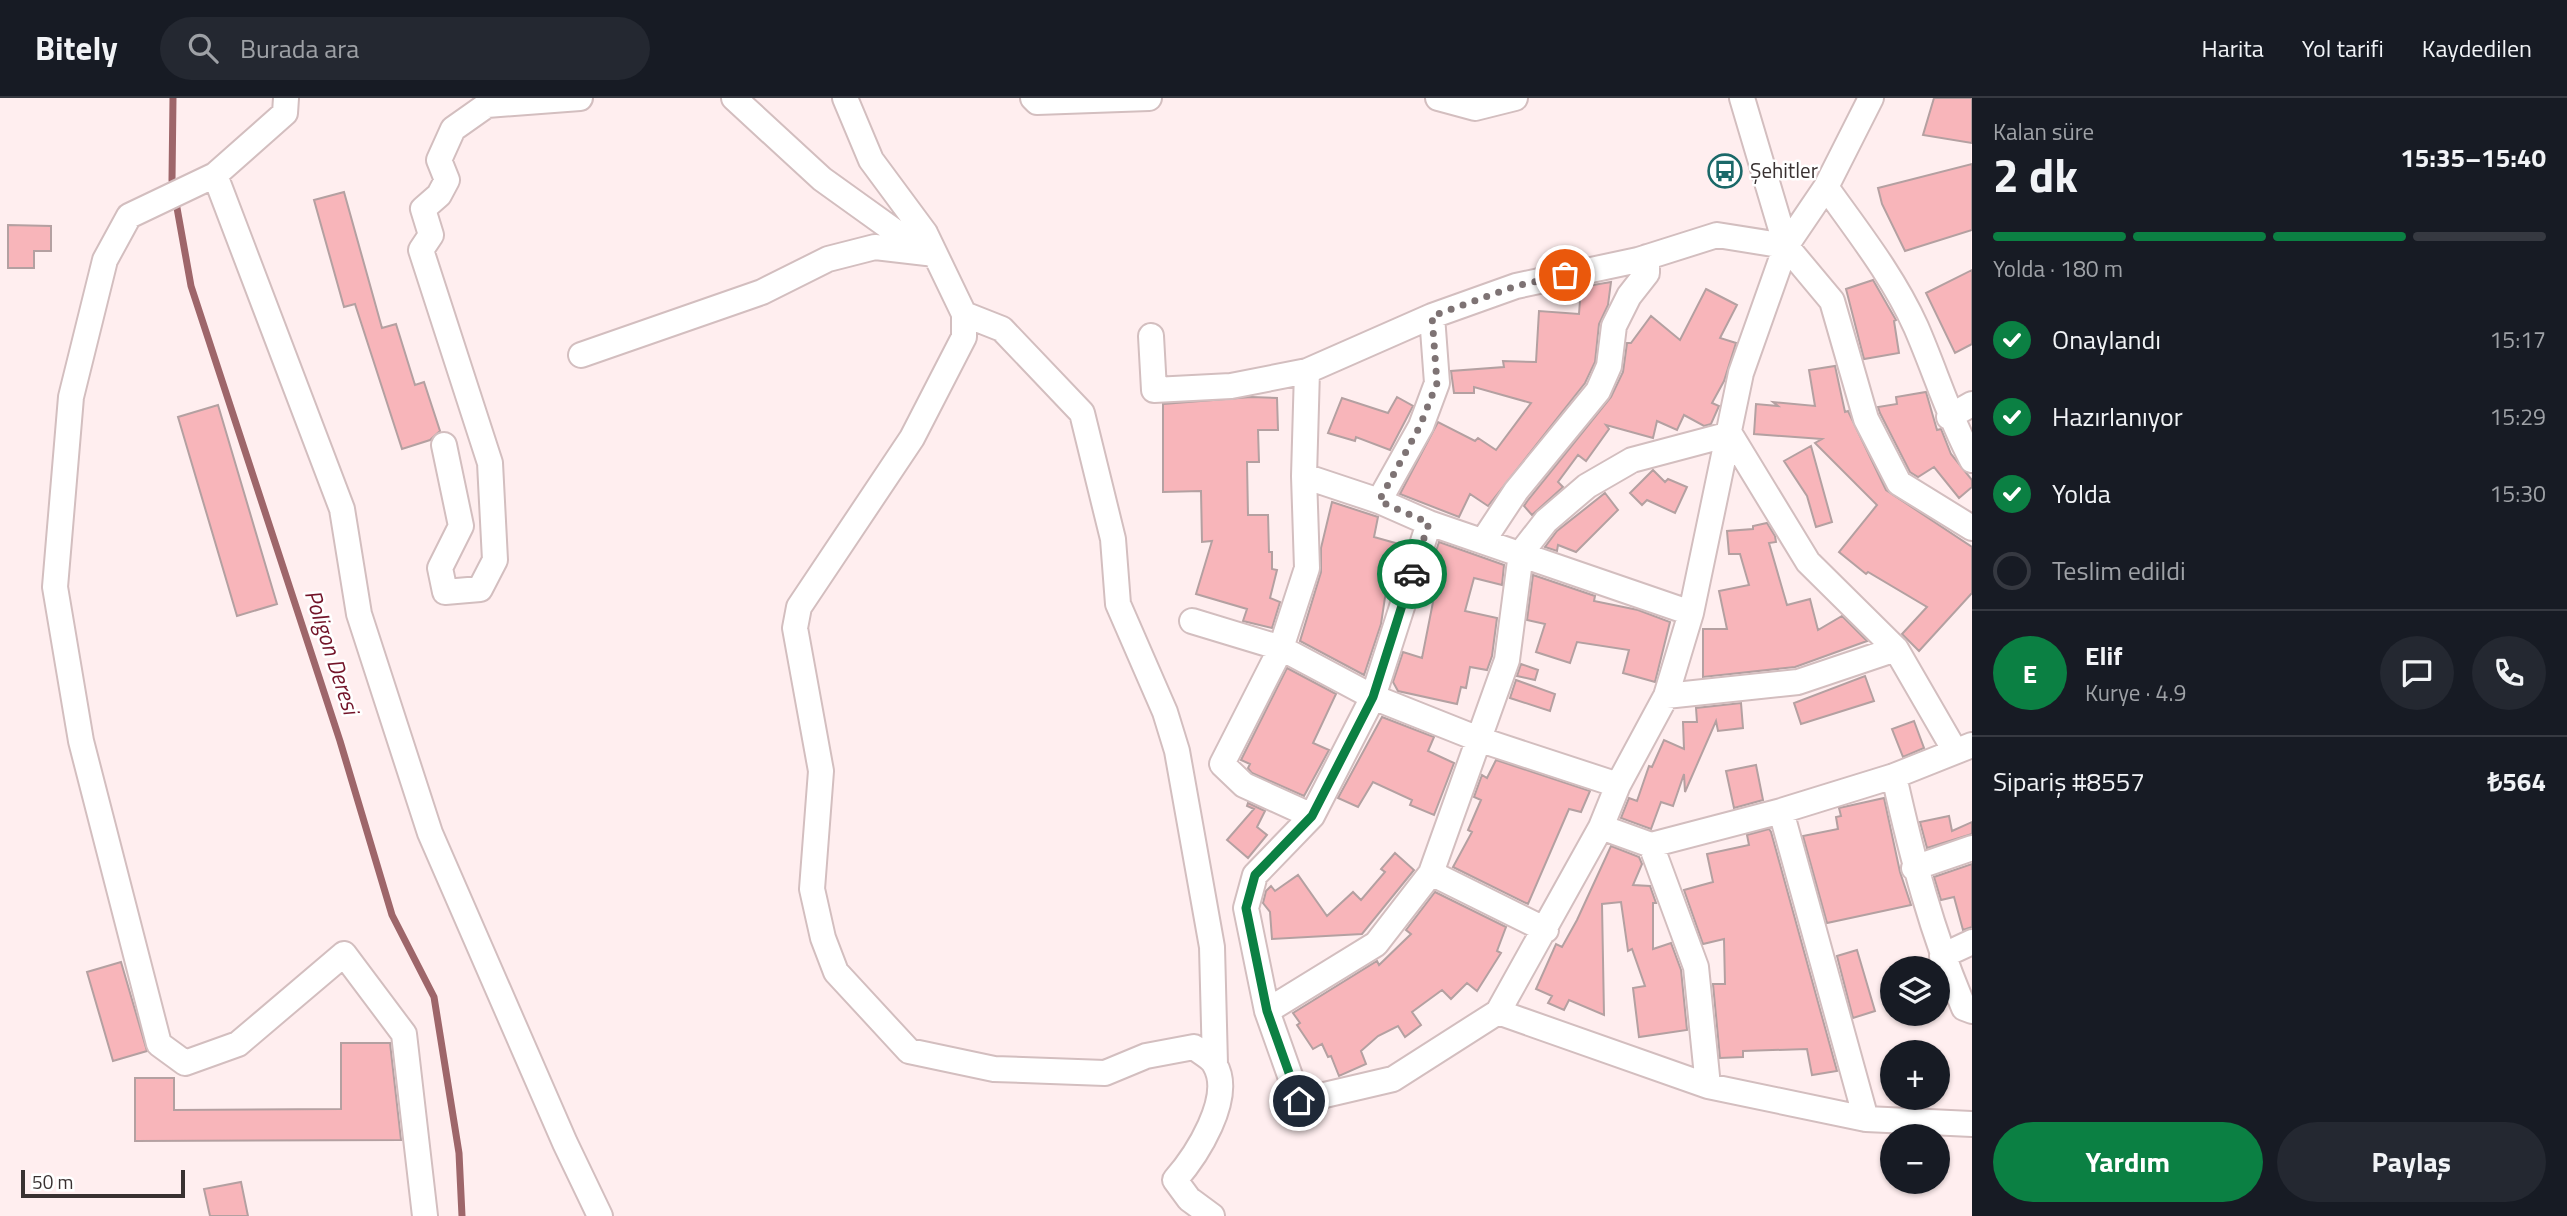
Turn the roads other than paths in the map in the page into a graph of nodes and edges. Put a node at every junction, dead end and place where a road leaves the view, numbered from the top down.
1 (286, 98) edge
2 (580, 98) edge
3 (734, 98) edge
4 (845, 98) edge
5 (1034, 98) edge
6 (1149, 98) edge
7 (1438, 98) edge
8 (1515, 98) edge
9 (1742, 98) edge
10 (1871, 98) edge
11 (215, 175) junction
12 (1826, 187) junction
13 (930, 243) junction
14 (1786, 246) junction
15 (1647, 257) junction
16 (964, 314) junction
17 (1432, 316) junction
18 (1151, 336) dead end
19 (581, 355) dead end
20 (1307, 371) junction
21 (1972, 404) edge
22 (1949, 417) junction
23 (1730, 434) junction
24 (444, 444) dead end
25 (1972, 460) edge
26 (1304, 476) junction
27 (1379, 501) junction
28 (1429, 523) junction
29 (1972, 528) edge
30 (1483, 541) junction
31 (1521, 553) junction
32 (1691, 613) junction
33 (1192, 621) dead end
34 (1281, 648) junction
35 (1896, 649) junction
36 (1666, 696) junction
37 (1373, 697) junction
38 (1481, 740) junction
39 (1964, 748) edge
40 (1894, 776) junction
41 (1618, 785) junction
42 (1781, 811) junction
43 (1312, 816) junction
44 (1601, 827) junction
45 (1651, 845) junction
46 (1972, 848) edge
47 (1914, 868) junction
48 (1431, 873) junction
49 (1546, 930) junction
50 (1972, 943) edge
51 (1942, 956) joint
52 (1950, 975) edge
53 (1267, 1011) junction
54 (1972, 1011) edge
55 (1498, 1012) junction
56 (1215, 1064) junction
57 (1708, 1086) junction
58 (1866, 1119) junction
59 (1972, 1124) edge
60 (425, 1216) edge
61 (600, 1216) edge
62 (1212, 1216) edge

1 - 11 street
2 - 24 street
3 - 13 street
4 - 13 street
5 - 6 street
7 - 8 street
9 - 14 street
10 - 12 street
11 - 60 street
11 - 61 street
12 - 14 street
12 - 22 street
13 - 16 street
13 - 19 street
14 - 15 street
14 - 23 street
14 - 29 street
15 - 17 street
15 - 30 street
16 - 56 street
16 - 56 street
17 - 20 street
17 - 27 street
18 - 20 street
20 - 26 street
21 - 22 street
22 - 25 street
23 - 31 street
23 - 32 street
23 - 35 street
26 - 27 street
26 - 34 street
27 - 28 street
28 - 30 street
28 - 37 street
30 - 31 street
31 - 32 street
31 - 38 street
32 - 36 street
33 - 34 street
34 - 37 street
34 - 43 street
35 - 36 street
35 - 39 street
36 - 41 street
37 - 38 street
37 - 43 street
38 - 41 street
38 - 48 street
39 - 40 street
40 - 42 street
40 - 47 street
41 - 44 street
42 - 45 street
42 - 58 street
43 - 53 street
44 - 45 street
44 - 49 street
45 - 57 street
46 - 47 street
47 - 51 street
48 - 49 street
48 - 53 street
49 - 55 street
50 - 51 street
52 - 54 street
53 - 55 street
55 - 57 street
56 - 62 street
57 - 58 street
58 - 59 street

